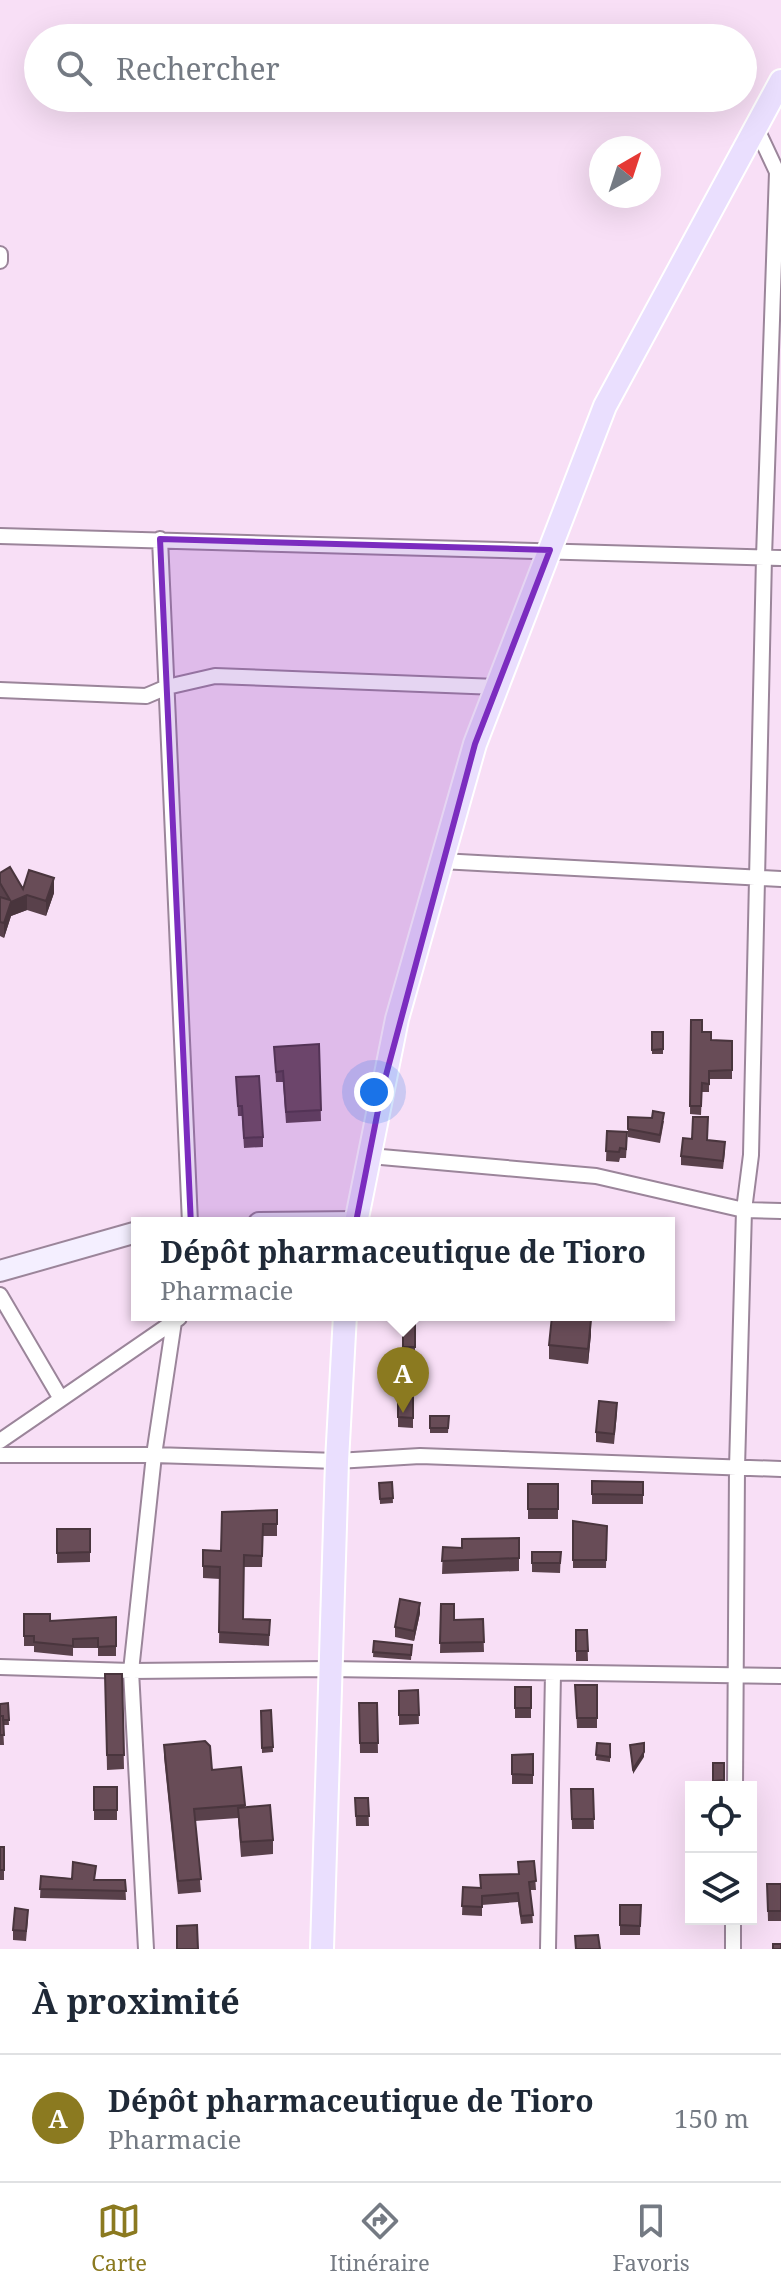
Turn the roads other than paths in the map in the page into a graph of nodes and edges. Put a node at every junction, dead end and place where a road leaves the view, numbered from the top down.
1 (781, 81) edge
2 (755, 125) junction
3 (0, 254) edge
4 (0, 261) edge
5 (0, 536) edge
6 (160, 539) junction
7 (550, 550) junction
8 (764, 557) junction
9 (781, 558) edge
10 (167, 687) junction
11 (497, 687) junction
12 (0, 690) edge
13 (441, 861) junction
14 (758, 878) junction
15 (781, 879) edge
16 (370, 1156) junction
17 (744, 1210) junction
18 (781, 1211) edge
19 (190, 1217) edge
20 (357, 1217) edge
21 (131, 1234) edge
22 (0, 1271) edge
23 (0, 1295) edge
24 (172, 1321) edge
25 (177, 1321) edge
26 (345, 1321) edge
27 (61, 1399) junction
28 (0, 1441) edge
29 (0, 1455) edge
30 (154, 1455) junction
31 (337, 1461) junction
32 (737, 1468) junction
33 (781, 1469) edge
34 (0, 1667) edge
35 (329, 1669) junction
36 (131, 1671) junction
37 (553, 1673) junction
38 (737, 1676) junction
39 (781, 1676) edge
40 (735, 1781) edge
41 (733, 1925) edge
42 (146, 1949) edge
43 (322, 1949) edge
44 (548, 1949) edge
45 (733, 1949) edge

1 - 2 main road
2 - 7 main road
2 - 8 street
3 - 4 street
5 - 6 street
6 - 7 street
6 - 10 street
7 - 8 street
7 - 11 main road
8 - 9 street
8 - 14 street
10 - 11 street
10 - 12 street
10 - 19 street
11 - 13 main road
13 - 14 street
13 - 16 main road
14 - 15 street
14 - 17 street
16 - 17 street
16 - 20 main road
17 - 18 street
17 - 32 street
21 - 22 main road
23 - 27 street
24 - 27 street
25 - 30 street
26 - 31 main road
27 - 28 street
29 - 30 street
30 - 31 street
30 - 36 street
31 - 32 street
31 - 35 main road
32 - 33 street
32 - 38 street
34 - 36 street
35 - 36 street
35 - 37 street
35 - 43 main road
36 - 42 street
37 - 38 street
37 - 44 street
38 - 39 street
38 - 40 street
41 - 45 street

